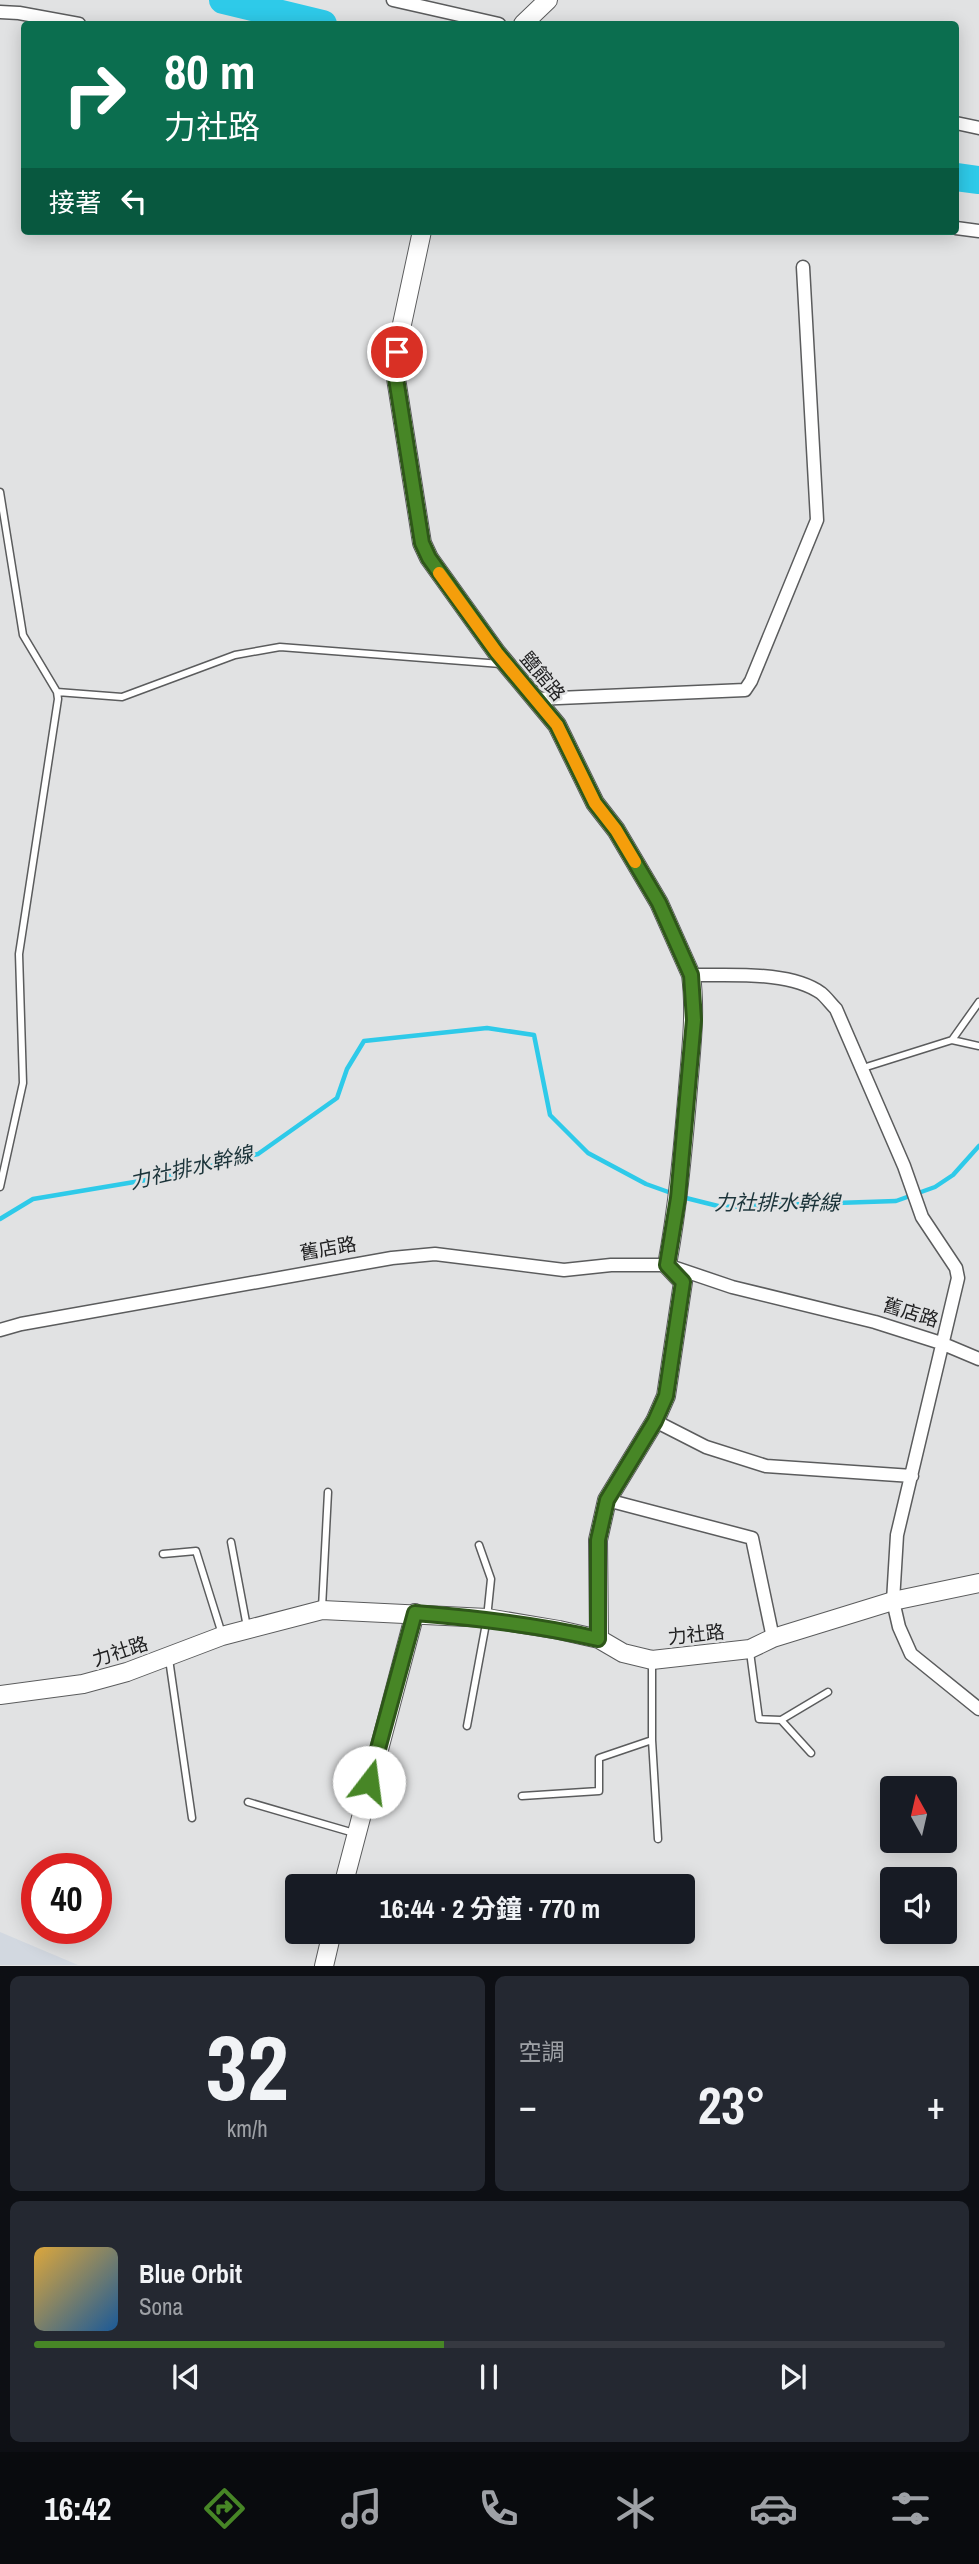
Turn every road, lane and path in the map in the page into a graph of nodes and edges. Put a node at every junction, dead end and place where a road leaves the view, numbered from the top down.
1 (393, 0) edge
2 (548, 0) edge
3 (0, 12) edge
4 (63, 21) edge
5 (486, 21) edge
6 (526, 21) edge
7 (959, 124) edge
8 (979, 128) edge
9 (959, 228) edge
10 (979, 231) edge
11 (421, 235) edge
12 (803, 267) dead end
13 (0, 492) edge
14 (506, 665) junction
15 (57, 692) junction
16 (535, 699) junction
17 (691, 975) junction
18 (979, 1002) edge
19 (952, 1040) junction
20 (979, 1046) edge
21 (863, 1068) junction
22 (0, 1187) edge
23 (667, 1265) junction
24 (0, 1330) edge
25 (941, 1343) junction
26 (979, 1359) edge
27 (655, 1421) junction
28 (912, 1476) junction
29 (328, 1492) dead end
30 (607, 1500) junction
31 (231, 1542) dead end
32 (480, 1545) dead end
33 (163, 1554) dead end
34 (979, 1583) edge
35 (893, 1601) junction
36 (322, 1610) junction
37 (415, 1613) junction
38 (487, 1618) junction
39 (247, 1629) junction
40 (222, 1636) junction
41 (598, 1639) junction
42 (773, 1639) junction
43 (750, 1649) junction
44 (169, 1657) junction
45 (652, 1660) junction
46 (828, 1692) dead end
47 (0, 1695) edge
48 (979, 1709) edge
49 (781, 1720) junction
50 (467, 1726) dead end
51 (652, 1740) junction
52 (811, 1753) dead end
53 (522, 1796) dead end
54 (248, 1802) dead end
55 (192, 1818) dead end
56 (356, 1834) junction
57 (658, 1839) dead end
58 (346, 1874) edge
59 (329, 1944) edge
60 (324, 1965) edge

1 - 5 street
2 - 6 street
3 - 4 street
7 - 8 street
9 - 10 street
11 - 14 street, 鹽館路
12 - 16 street
13 - 15 lane
14 - 15 lane
14 - 16 street, 鹽館路
15 - 22 lane
16 - 17 street, 鹽館路
17 - 21 street
17 - 23 street, 鹽館路
18 - 19 lane
19 - 20 lane
19 - 21 lane
21 - 25 street
23 - 24 street, 舊店路
23 - 25 street, 舊店路
23 - 27 street
25 - 26 street, 舊店路
25 - 28 street
27 - 28 street
27 - 30 street
28 - 35 street
29 - 36 lane
30 - 41 street
30 - 42 street
31 - 39 lane
32 - 38 lane
33 - 40 lane
34 - 35 street, 力社路
35 - 42 street, 力社路
35 - 48 street
36 - 37 street, 力社路
36 - 39 street, 力社路
37 - 38 street, 力社路
37 - 56 street
38 - 41 street, 力社路
38 - 50 lane
39 - 40 street, 力社路
40 - 44 street, 力社路
41 - 45 street, 力社路
42 - 43 street, 力社路
43 - 45 street, 力社路
43 - 49 lane
44 - 47 street, 力社路
44 - 55 lane
45 - 51 lane
46 - 49 lane
49 - 52 lane
51 - 53 lane
51 - 57 lane
54 - 56 lane
56 - 58 street
59 - 60 street

